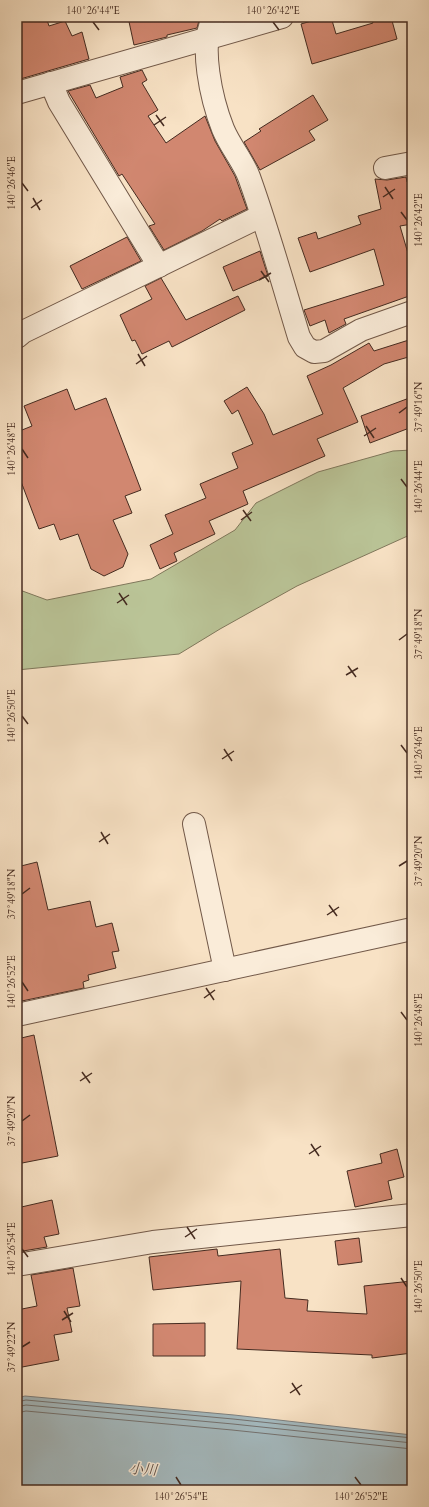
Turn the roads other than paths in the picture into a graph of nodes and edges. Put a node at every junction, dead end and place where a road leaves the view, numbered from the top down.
1 (214, 17) edge
2 (282, 17) edge
3 (206, 39) junction
4 (52, 83) junction
5 (17, 93) edge
6 (412, 163) edge
7 (385, 168) dead end
8 (261, 216) junction
9 (159, 266) junction
10 (412, 312) edge
11 (19, 328) edge
12 (194, 824) dead end
13 (412, 929) edge
14 (225, 970) junction
15 (17, 1015) edge
16 (412, 1215) edge
17 (17, 1265) edge

1 - 3 street
2 - 3 street
3 - 4 street
3 - 8 street
4 - 5 street
4 - 9 street
6 - 7 street
8 - 9 street
8 - 10 street
9 - 11 street
12 - 14 street
13 - 14 street
14 - 15 street
16 - 17 street

